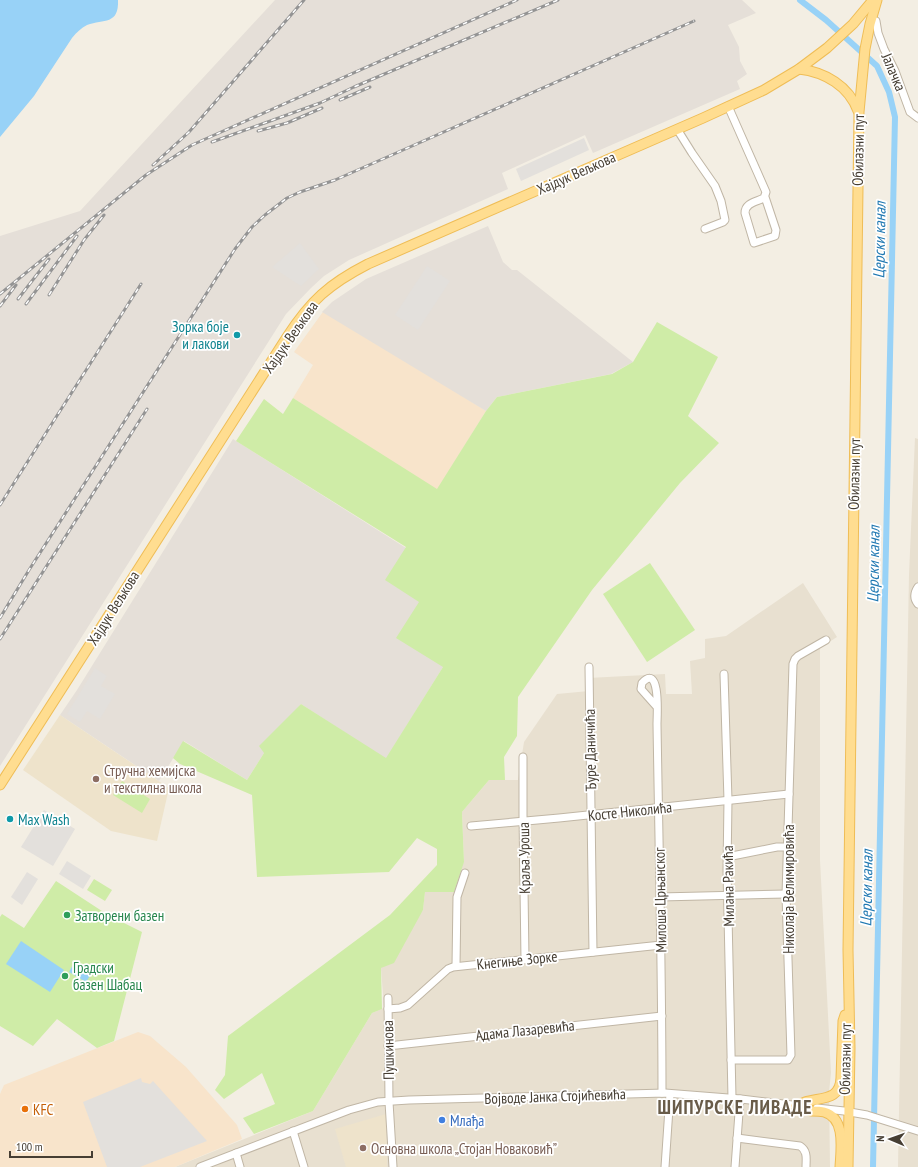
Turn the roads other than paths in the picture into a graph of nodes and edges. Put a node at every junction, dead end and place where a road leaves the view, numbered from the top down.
1 (873, 0) edge
2 (877, 0) edge
3 (873, 23) junction
4 (799, 69) junction
5 (728, 106) junction
6 (859, 112) junction
7 (918, 118) edge
8 (677, 129) junction
9 (766, 196) junction
10 (705, 229) dead end
11 (918, 587) edge
12 (918, 604) edge
13 (826, 640) dead end
14 (589, 667) dead end
15 (724, 674) dead end
16 (657, 708) dead end
17 (523, 757) dead end
18 (0, 785) edge
19 (789, 794) junction
20 (728, 800) junction
21 (659, 808) junction
22 (592, 815) junction
23 (523, 821) junction
24 (471, 826) dead end
25 (788, 847) junction
26 (727, 857) junction
27 (465, 873) dead end
28 (786, 894) junction
29 (728, 896) junction
30 (660, 897) junction
31 (661, 946) junction
32 (848, 950) junction
33 (593, 952) junction
34 (525, 960) junction
35 (456, 966) junction
36 (388, 998) dead end
37 (388, 1009) junction
38 (845, 1015) junction
39 (662, 1016) junction
40 (388, 1046) junction
41 (731, 1060) junction
42 (666, 1094) junction
43 (732, 1098) junction
44 (740, 1099) junction
45 (389, 1102) junction
46 (796, 1106) junction
47 (846, 1111) junction
48 (293, 1131) junction
49 (918, 1131) edge
50 (737, 1138) junction
51 (236, 1153) junction
52 (200, 1167) edge
53 (240, 1167) edge
54 (304, 1167) edge
55 (393, 1167) edge
56 (665, 1167) edge
57 (735, 1167) edge
58 (806, 1167) edge
59 (842, 1167) edge
60 (848, 1167) edge

1 - 4 main road, Хајдук Вељкова
2 - 3 main road, Обилазни пут
3 - 6 main road, Обилазни пут
3 - 7 street, Јалачка
4 - 5 main road, Хајдук Вељкова
4 - 6 main road
5 - 8 main road, Хајдук Вељкова
5 - 9 street
6 - 32 main road, Обилазни пут
8 - 10 street
8 - 18 main road, Хајдук Вељкова
9 - 9 street
11 - 12 street
13 - 19 street, Николаја Велимировића
14 - 22 street, Ђуре Даничића
15 - 20 street, Милана Ракића
16 - 21 street, Милоша Црњанског
17 - 23 street, Краља Уроша
19 - 20 street, Косте Николића
19 - 25 street, Николаја Велимировића
20 - 21 street, Косте Николића
20 - 26 street, Милана Ракића
21 - 22 street, Косте Николића
21 - 30 street, Милоша Црњанског
22 - 23 street, Косте Николића
22 - 33 street, Ђуре Даничића
23 - 24 street, Косте Николића
23 - 34 street, Краља Уроша
25 - 26 street
25 - 28 street, Николаја Велимировића
26 - 29 street, Милана Ракића
27 - 35 street
28 - 29 street
28 - 41 street, Николаја Велимировића
29 - 30 street
29 - 41 street, Милана Ракића
30 - 31 street, Милоша Црњанског
31 - 33 street, Кнегиње Зорке
31 - 39 street, Милоша Црњанског
32 - 38 main road, Обилазни пут
32 - 47 main road, Обилазни пут
33 - 34 street, Кнегиње Зорке
34 - 35 street, Кнегиње Зорке
35 - 37 street, Кнегиње Зорке
36 - 37 street, Пушкинова
37 - 40 street, Пушкинова
38 - 46 main road
38 - 47 main road, Обилазни пут
39 - 40 street, Адама Лазаревића
39 - 42 street, Милоша Црњанског
40 - 45 street, Пушкинова
41 - 43 street, Милана Ракића
42 - 43 street, Војводе Јанка Стојићевића
42 - 45 street, Војводе Јанка Стојићевића
42 - 56 street, Милоша Црњанског
43 - 44 street, Војводе Јанка Стојићевића
44 - 46 street, Војводе Јанка Стојићевића
44 - 50 street
45 - 48 street, Војводе Јанка Стојићевића
45 - 55 street, Пушкинова
46 - 47 street, Војводе Јанка Стојићевића
46 - 59 main road
47 - 49 street, Војводе Јанка Стојићевића
47 - 59 main road, Обилазни пут
47 - 60 main road, Обилазни пут
48 - 51 street, Војводе Јанка Стојићевића
48 - 54 street
50 - 57 street
50 - 58 street
51 - 52 street, Војводе Јанка Стојићевића
51 - 53 street

